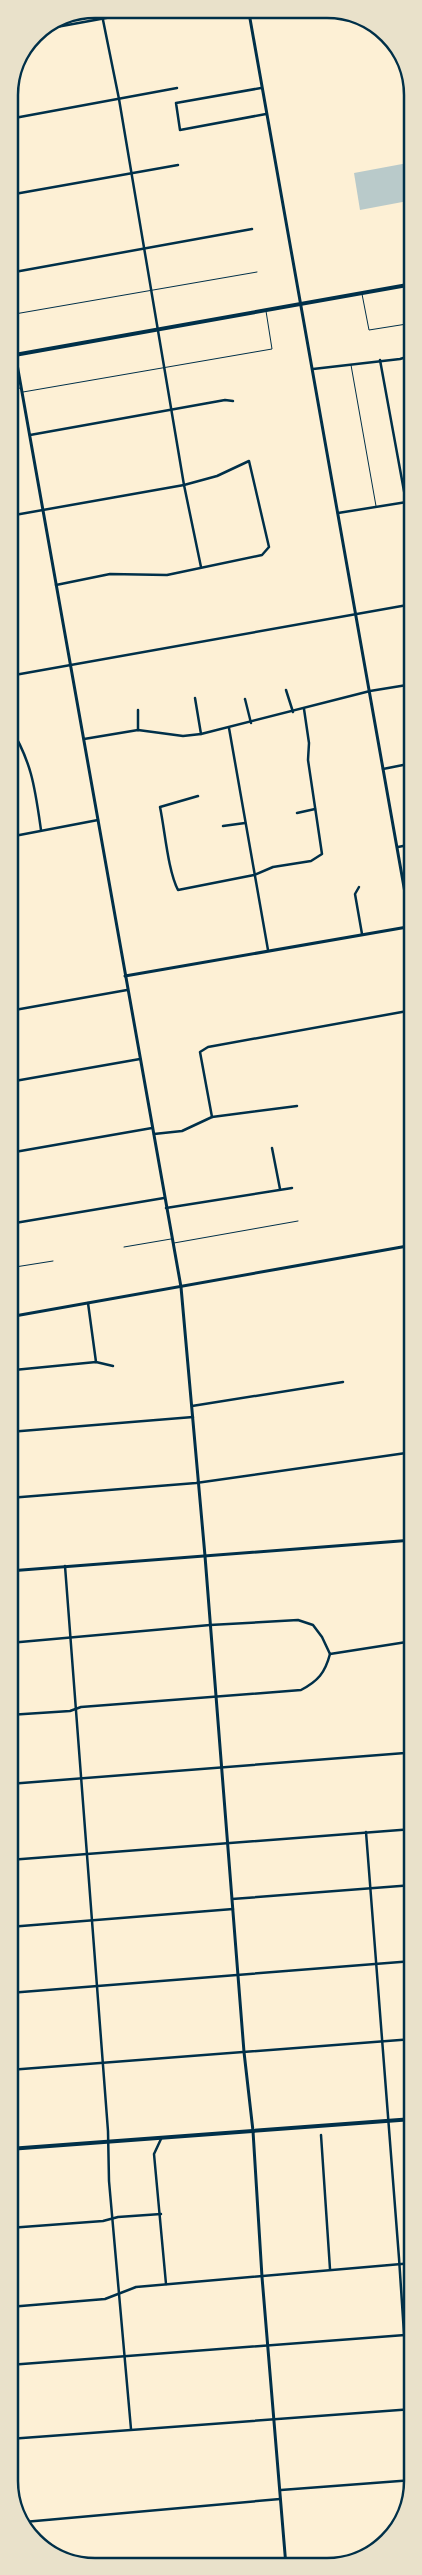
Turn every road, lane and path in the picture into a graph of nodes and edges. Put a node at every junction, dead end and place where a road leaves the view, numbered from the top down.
1 (108, 18) edge
2 (250, 18) edge
3 (103, 19) junction
4 (59, 27) edge
5 (176, 88) dead end
6 (262, 88) junction
7 (119, 99) junction
8 (266, 114) junction
9 (18, 117) edge
10 (178, 165) dead end
11 (130, 174) junction
12 (18, 193) edge
13 (252, 229) dead end
14 (142, 248) junction
15 (18, 271) edge
16 (257, 272) dead end
17 (404, 286) edge
18 (150, 290) junction
19 (362, 293) junction
20 (301, 304) junction
21 (266, 310) junction
22 (18, 313) edge
23 (404, 324) edge
24 (158, 329) junction
25 (18, 354) edge
26 (404, 358) edge
27 (380, 360) junction
28 (351, 364) junction
29 (164, 368) junction
30 (313, 369) junction
31 (18, 370) edge
32 (18, 390) edge
33 (22, 390) junction
34 (233, 401) dead end
35 (171, 410) junction
36 (30, 435) junction
37 (184, 485) junction
38 (404, 491) edge
39 (404, 502) edge
40 (376, 507) junction
41 (43, 510) junction
42 (338, 513) junction
43 (18, 514) edge
44 (200, 567) junction
45 (56, 585) junction
46 (404, 606) edge
47 (356, 615) junction
48 (70, 665) junction
49 (18, 674) edge
50 (404, 685) edge
51 (286, 690) dead end
52 (370, 691) junction
53 (195, 698) dead end
54 (245, 700) dead end
55 (304, 709) junction
56 (138, 710) dead end
57 (293, 712) junction
58 (251, 723) junction
59 (229, 728) junction
60 (138, 730) junction
61 (201, 734) junction
62 (84, 739) junction
63 (18, 740) edge
64 (404, 765) edge
65 (383, 769) junction
66 (198, 796) dead end
67 (315, 809) junction
68 (297, 813) dead end
69 (98, 820) junction
70 (245, 823) junction
71 (223, 826) dead end
72 (41, 830) junction
73 (18, 835) edge
74 (404, 846) edge
75 (398, 847) junction
76 (254, 875) junction
77 (404, 881) edge
78 (359, 886) dead end
79 (404, 927) edge
80 (362, 934) junction
81 (268, 950) junction
82 (125, 976) junction
83 (127, 990) junction
84 (18, 1008) edge
85 (404, 1012) edge
86 (140, 1059) junction
87 (18, 1080) edge
88 (296, 1106) dead end
89 (212, 1117) junction
90 (152, 1128) junction
91 (154, 1134) junction
92 (272, 1148) dead end
93 (18, 1151) edge
94 (292, 1188) dead end
95 (280, 1189) junction
96 (164, 1198) junction
97 (166, 1208) junction
98 (298, 1221) dead end
99 (18, 1222) edge
100 (172, 1241) junction
101 (124, 1247) dead end
102 (404, 1247) edge
103 (53, 1261) dead end
104 (18, 1267) edge
105 (181, 1286) junction
106 (88, 1303) junction
107 (18, 1315) edge
108 (96, 1362) junction
109 (113, 1366) dead end
110 (18, 1370) edge
111 (343, 1382) dead end
112 (192, 1406) junction
113 (193, 1418) junction
114 (18, 1431) edge
115 (404, 1453) edge
116 (198, 1482) junction
117 (18, 1497) edge
118 (404, 1541) edge
119 (205, 1556) junction
120 (65, 1566) junction
121 (18, 1569) edge
122 (210, 1625) junction
123 (70, 1637) junction
124 (18, 1641) edge
125 (404, 1642) edge
126 (330, 1654) junction
127 (215, 1696) junction
128 (76, 1709) junction
129 (18, 1714) edge
130 (404, 1754) edge
131 (221, 1768) junction
132 (81, 1779) junction
133 (18, 1783) edge
134 (404, 1830) edge
135 (366, 1832) junction
136 (227, 1843) junction
137 (87, 1854) junction
138 (18, 1859) edge
139 (404, 1886) edge
140 (370, 1888) junction
141 (232, 1899) junction
142 (232, 1909) junction
143 (90, 1920) junction
144 (18, 1926) edge
145 (404, 1962) edge
146 (376, 1965) junction
147 (238, 1975) junction
148 (97, 1986) junction
149 (18, 1992) edge
150 (404, 2040) edge
151 (382, 2042) junction
152 (244, 2052) junction
153 (102, 2063) junction
154 (18, 2069) edge
155 (404, 2119) edge
156 (389, 2120) junction
157 (253, 2131) junction
158 (321, 2136) dead end
159 (161, 2137) junction
160 (108, 2142) junction
161 (18, 2148) edge
162 (161, 2214) junction
163 (113, 2218) junction
164 (18, 2227) edge
165 (400, 2264) junction
166 (404, 2264) edge
167 (330, 2269) junction
168 (262, 2277) junction
169 (166, 2284) junction
170 (119, 2293) junction
171 (18, 2306) edge
172 (404, 2321) edge
173 (404, 2335) edge
174 (268, 2345) junction
175 (125, 2356) junction
176 (18, 2364) edge
177 (404, 2409) edge
178 (274, 2418) junction
179 (131, 2429) junction
180 (18, 2438) edge
181 (404, 2481) edge
182 (280, 2490) junction
183 (280, 2499) junction
184 (30, 2521) edge
185 (285, 2557) edge

1 - 3 street
2 - 6 street
3 - 4 street
3 - 7 street
5 - 7 street
6 - 8 street
6 - 8 street
7 - 9 street
7 - 11 street
8 - 20 street
10 - 11 street
11 - 12 street
11 - 14 street
13 - 14 street
14 - 15 street
14 - 18 street
16 - 18 lane
17 - 19 main road
18 - 22 lane
18 - 24 street
19 - 20 main road
19 - 23 lane
20 - 21 main road
20 - 30 street
21 - 24 main road
21 - 29 lane
24 - 25 main road
24 - 29 street
26 - 27 street
27 - 28 street
27 - 38 street
28 - 30 street
28 - 40 lane
29 - 33 lane
29 - 35 street
30 - 42 street
31 - 33 street
32 - 33 lane
33 - 36 street
34 - 35 street
35 - 36 street
35 - 37 street
36 - 41 street
37 - 41 street
37 - 44 street
37 - 44 street
39 - 40 street
40 - 42 street
41 - 43 street
41 - 45 street
42 - 47 street
44 - 45 street
45 - 48 street
46 - 47 street
47 - 48 street
47 - 52 street
48 - 49 street
48 - 62 street
50 - 52 street
51 - 57 street
52 - 55 street
52 - 65 street
53 - 61 street
54 - 58 street
55 - 57 street
55 - 67 street
56 - 60 street
57 - 58 street
58 - 59 street
59 - 61 street
59 - 70 street
60 - 61 street
60 - 62 street
62 - 69 street
63 - 72 street
64 - 65 street
65 - 75 street
66 - 76 street
67 - 68 street
67 - 76 street
69 - 72 street
69 - 82 street
70 - 71 street
70 - 76 street
72 - 73 street
74 - 75 street
75 - 77 street
76 - 81 street
78 - 80 street
79 - 80 street
80 - 81 street
81 - 82 street
82 - 83 street
83 - 84 street
83 - 86 street
85 - 89 street
86 - 87 street
86 - 90 street
88 - 89 street
89 - 91 street
90 - 91 street
90 - 93 street
91 - 96 street
92 - 95 street
94 - 95 street
95 - 97 street
96 - 97 street
96 - 99 street
97 - 100 street
98 - 100 lane
100 - 101 lane
100 - 105 street
102 - 105 street
103 - 104 lane
105 - 106 street
105 - 112 street
106 - 107 street
106 - 108 street
108 - 109 street
108 - 110 street
111 - 112 street
112 - 113 street
113 - 114 street
113 - 116 street
115 - 116 street
116 - 117 street
116 - 119 street
118 - 119 street
119 - 120 street
119 - 122 street
120 - 121 street
120 - 123 street
122 - 123 street
122 - 126 street
122 - 127 street
123 - 124 street
123 - 128 street
125 - 126 street
126 - 127 street
127 - 128 street
127 - 131 street
128 - 129 street
128 - 132 street
130 - 131 street
131 - 132 street
131 - 136 street
132 - 133 street
132 - 137 street
134 - 135 street
135 - 136 street
135 - 140 street
136 - 137 street
136 - 141 street
137 - 138 street
137 - 143 street
139 - 140 street
140 - 141 street
140 - 146 street
141 - 142 street
142 - 143 street
142 - 147 street
143 - 144 street
143 - 148 street
145 - 146 street
146 - 147 street
146 - 151 street
147 - 148 street
147 - 152 street
148 - 149 street
148 - 153 street
150 - 151 street
151 - 152 street
151 - 156 street
152 - 153 street
152 - 157 street
153 - 154 street
153 - 160 street
155 - 156 main road
156 - 157 main road
156 - 165 street
157 - 159 main road
157 - 168 street
158 - 167 street
159 - 160 main road
159 - 162 street
160 - 161 main road
160 - 163 street
162 - 163 street
162 - 169 street
163 - 164 street
163 - 170 street
165 - 166 street
165 - 167 street
165 - 172 street
167 - 168 street
168 - 169 street
168 - 174 street
169 - 170 street
170 - 171 street
170 - 175 street
173 - 174 street
174 - 175 street
174 - 178 street
175 - 176 street
175 - 179 street
177 - 178 street
178 - 179 street
178 - 182 street
179 - 180 street
181 - 182 street
182 - 183 street
183 - 184 street
183 - 185 street

